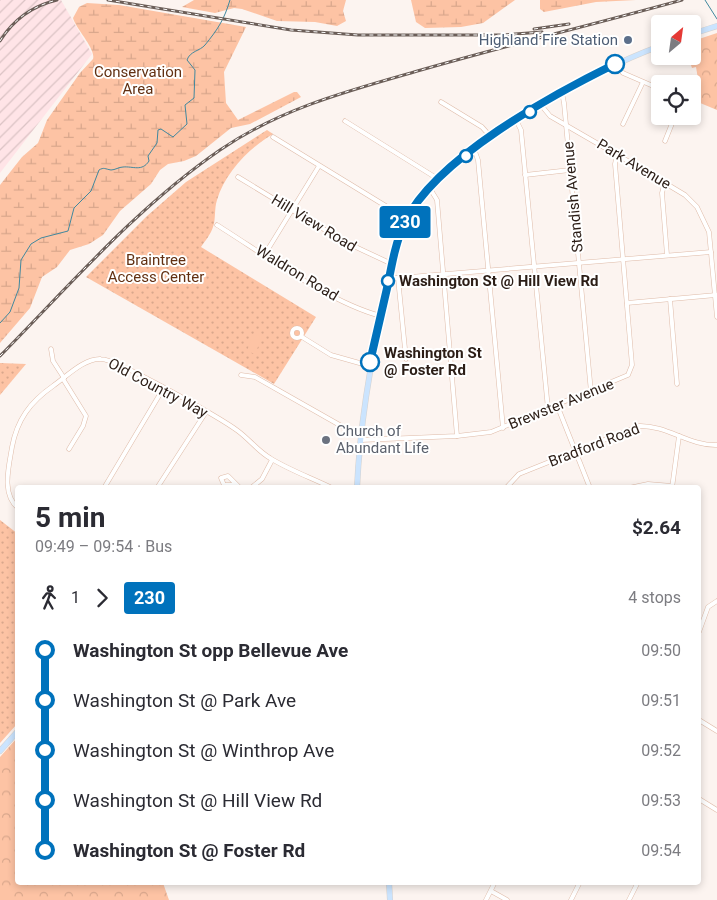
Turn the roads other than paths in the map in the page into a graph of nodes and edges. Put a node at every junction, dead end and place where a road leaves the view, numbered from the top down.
1 (717, 26) edge
2 (701, 31) edge
3 (651, 50) edge
4 (615, 64) junction
5 (643, 82) junction
6 (651, 85) edge
7 (562, 93) junction
8 (441, 102) dead end
9 (541, 105) junction
10 (516, 120) junction
11 (345, 121) dead end
12 (623, 124) dead end
13 (566, 125) junction
14 (671, 125) edge
15 (273, 137) dead end
16 (491, 137) junction
17 (665, 141) dead end
18 (474, 149) junction
19 (617, 154) junction
20 (320, 166) junction
21 (570, 170) junction
22 (525, 175) junction
23 (238, 177) dead end
24 (438, 179) junction
25 (665, 182) junction
26 (429, 187) junction
27 (292, 210) junction
28 (407, 218) junction
29 (216, 225) dead end
30 (711, 252) junction
31 (265, 254) junction
32 (667, 255) junction
33 (623, 259) junction
34 (578, 263) junction
35 (392, 264) junction
36 (533, 267) junction
37 (488, 270) junction
38 (443, 274) junction
39 (389, 277) junction
40 (398, 278) junction
41 (716, 295) edge
42 (670, 299) junction
43 (626, 303) junction
44 (380, 316) junction
45 (717, 317) edge
46 (302, 337) dead end
47 (51, 349) dead end
48 (406, 359) dead end
49 (370, 366) junction
50 (241, 375) dead end
51 (64, 378) junction
52 (677, 384) dead end
53 (164, 389) junction
54 (591, 392) junction
55 (557, 406) junction
56 (548, 409) junction
57 (206, 412) junction
58 (503, 428) junction
59 (457, 436) junction
60 (680, 436) junction
61 (361, 437) junction
62 (717, 445) edge
63 (69, 449) dead end
64 (575, 452) junction
65 (272, 460) junction
66 (106, 485) edge
67 (159, 485) edge
68 (255, 485) edge
69 (326, 485) edge
70 (357, 485) edge
71 (509, 485) edge
72 (589, 485) edge
73 (643, 485) edge
74 (656, 485) edge
75 (672, 485) edge
76 (15, 505) edge
77 (717, 601) edge
78 (701, 626) edge
79 (701, 721) edge
80 (717, 731) edge
81 (15, 734) edge
82 (0, 750) edge
83 (701, 800) edge
84 (717, 810) edge
85 (388, 885) edge
86 (494, 885) edge
87 (578, 885) edge
88 (636, 885) edge
89 (491, 891) junction
90 (390, 900) edge
91 (486, 900) edge
92 (508, 900) edge
93 (571, 900) edge
94 (629, 900) edge

1 - 2 main road
3 - 4 main road
4 - 5 street
4 - 7 main road
5 - 6 street
5 - 12 street
7 - 9 main road
7 - 13 street, Standish Avenue
8 - 16 street
9 - 10 main road
9 - 13 street, Park Avenue
10 - 16 main road
10 - 22 street
11 - 24 street
13 - 19 street, Park Avenue
13 - 21 street, Standish Avenue
14 - 17 street
15 - 20 street
16 - 18 main road
18 - 24 main road
18 - 37 street
19 - 25 street, Park Avenue
19 - 33 street, Brewster Avenue
20 - 27 street
20 - 28 street
21 - 22 street
21 - 34 street, Standish Avenue
22 - 36 street
23 - 27 street, Hill View Road
24 - 26 main road
25 - 30 street, Park Avenue
25 - 32 street
26 - 28 main road
26 - 38 street
27 - 31 street
27 - 35 street, Hill View Road
28 - 35 main road
29 - 31 street, Waldron Road
30 - 32 street
30 - 41 street, Park Avenue
31 - 44 street, Waldron Road
32 - 33 street
33 - 34 street
33 - 43 street, Brewster Avenue
34 - 36 street
34 - 54 street, Standish Avenue
35 - 39 main road
36 - 37 street
36 - 56 street
37 - 38 street
37 - 58 street
38 - 40 street
38 - 59 street
39 - 40 street
39 - 44 main road
40 - 48 street
41 - 42 street
41 - 45 street, Park Avenue
42 - 43 street
42 - 52 street
43 - 54 street, Brewster Avenue
44 - 49 main road
46 - 49 street
47 - 51 street
49 - 61 main road
50 - 61 street
51 - 53 street, Old Country Way
51 - 63 street
51 - 76 street, Old Country Way
53 - 57 street, Old Country Way
53 - 66 street
54 - 55 street, Brewster Avenue
55 - 56 street, Brewster Avenue
55 - 64 street
56 - 58 street, Brewster Avenue
57 - 65 street, Old Country Way
57 - 67 street
58 - 59 street, Brewster Avenue
59 - 61 street, Brewster Avenue
60 - 62 street, Bradford Road
60 - 64 street, Bradford Road
60 - 75 street
61 - 70 main road
64 - 71 street, Bradford Road
64 - 72 street
65 - 68 street
65 - 69 street, Old Country Way
73 - 74 street
77 - 78 street
79 - 80 street
81 - 82 main road
83 - 84 street
85 - 90 main road
86 - 89 street
87 - 93 street
88 - 94 street
89 - 91 street
89 - 92 street

